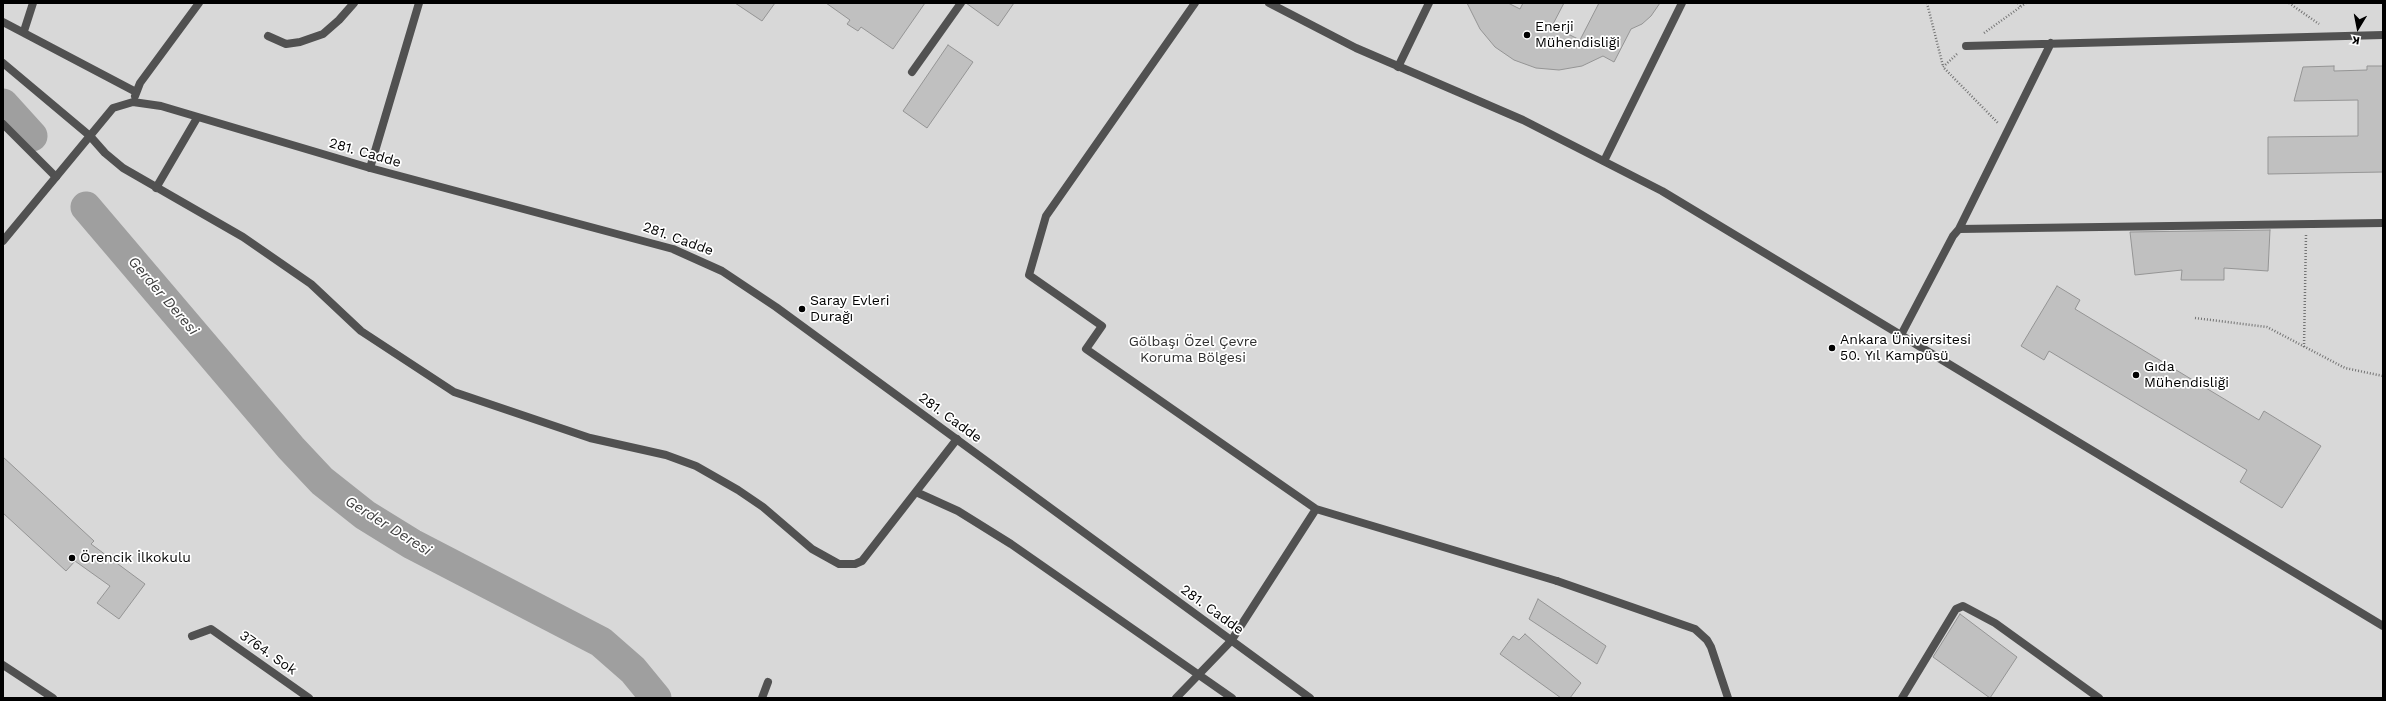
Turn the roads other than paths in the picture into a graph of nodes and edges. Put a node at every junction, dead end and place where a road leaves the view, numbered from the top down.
1 (33, 3) edge
2 (199, 3) edge
3 (354, 3) edge
4 (419, 3) edge
5 (960, 3) edge
6 (1195, 3) edge
7 (1269, 3) edge
8 (1429, 3) edge
9 (1682, 3) edge
10 (3, 22) edge
11 (24, 32) junction
12 (2383, 35) edge
13 (268, 36) dead end
14 (2051, 43) junction
15 (1966, 46) road end
16 (3, 63) edge
17 (1398, 67) junction
18 (912, 72) dead end
19 (136, 92) junction
20 (133, 102) junction
21 (197, 118) junction
22 (3, 124) edge
23 (90, 136) junction
24 (1604, 161) junction
25 (370, 168) junction
26 (56, 177) junction
27 (156, 188) junction
28 (2383, 223) edge
29 (1959, 229) junction
30 (3, 241) edge
31 (1901, 335) junction
32 (957, 439) junction
33 (916, 492) junction
34 (1316, 509) junction
35 (2383, 626) edge
36 (192, 636) dead end
37 (1231, 640) junction
38 (3, 665) edge
39 (1200, 674) junction
40 (768, 682) dead end
41 (53, 698) edge
42 (310, 698) edge
43 (762, 698) edge
44 (1176, 698) edge
45 (1232, 698) edge
46 (1310, 698) edge
47 (1728, 698) edge
48 (1902, 698) edge
49 (2100, 698) edge

1 - 11 street
2 - 19 street
3 - 13 street
4 - 25 street
5 - 18 street
6 - 34 street
7 - 17 street
8 - 17 street
9 - 24 street
10 - 11 street
11 - 19 street
12 - 14 street
14 - 15 street
14 - 29 street
16 - 23 street
17 - 24 street
19 - 20 street
20 - 21 street, 281. Cadde
20 - 23 street, 281. Cadde
21 - 25 street, 281. Cadde
21 - 27 street
22 - 26 street
23 - 26 street, 281. Cadde
23 - 27 street
24 - 31 street
25 - 32 street, 281. Cadde
26 - 30 street, 281. Cadde
27 - 33 street
28 - 29 street
29 - 31 street
31 - 35 street
32 - 33 street
32 - 37 street, 281. Cadde
33 - 39 street
34 - 37 street
34 - 47 street
36 - 42 street, 3764. Sok
37 - 39 street
37 - 46 street, 281. Cadde
38 - 41 street
39 - 44 street
39 - 45 street
40 - 43 street
48 - 49 street

